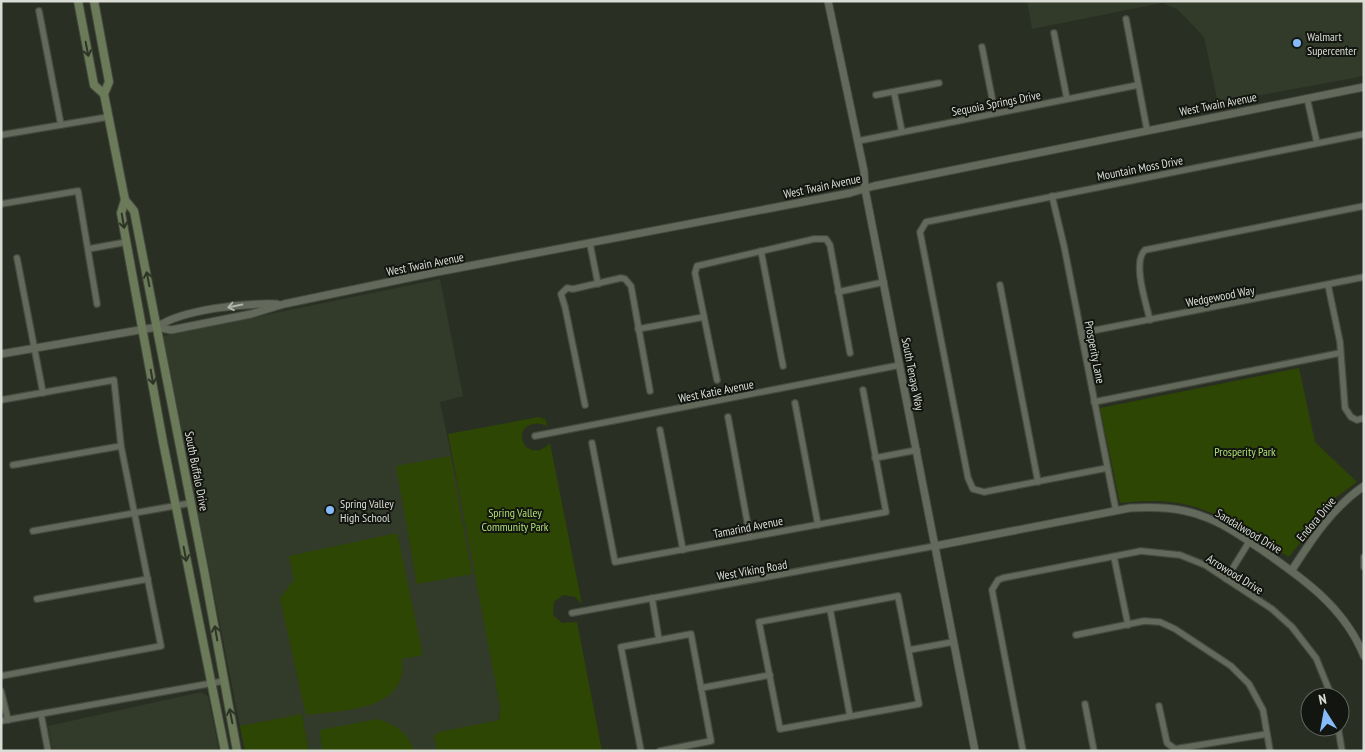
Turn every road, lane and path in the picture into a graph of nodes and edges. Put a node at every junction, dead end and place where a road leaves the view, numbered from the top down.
1 (78, 1) edge
2 (94, 1) edge
3 (828, 1) edge
4 (39, 11) dead end
5 (1126, 19) dead end
6 (1054, 33) dead end
7 (982, 48) dead end
8 (939, 83) dead end
9 (1138, 85) junction
10 (1364, 87) edge
11 (894, 92) junction
12 (104, 94) junction
13 (876, 96) dead end
14 (1307, 98) junction
15 (1067, 100) junction
16 (995, 113) junction
17 (108, 117) junction
18 (61, 125) junction
19 (1147, 130) junction
20 (902, 132) junction
21 (1364, 134) edge
22 (1, 135) edge
23 (858, 141) junction
24 (1316, 143) junction
25 (865, 189) junction
26 (1052, 196) junction
27 (125, 200) junction
28 (1, 204) edge
29 (1364, 206) edge
30 (127, 242) junction
31 (590, 244) junction
32 (88, 249) junction
33 (761, 252) junction
34 (17, 258) dead end
35 (1364, 278) edge
36 (884, 282) junction
37 (598, 284) junction
38 (1000, 284) dead end
39 (1328, 284) junction
40 (838, 292) junction
41 (97, 304) dead end
42 (284, 304) junction
43 (704, 317) junction
44 (1150, 320) junction
45 (157, 327) junction
46 (143, 329) junction
47 (638, 329) junction
48 (1081, 333) junction
49 (34, 348) junction
50 (850, 353) dead end
51 (1340, 353) junction
52 (1, 354) edge
53 (900, 365) junction
54 (783, 366) dead end
55 (717, 380) dead end
56 (862, 390) dead end
57 (650, 391) dead end
58 (43, 393) junction
59 (1, 400) edge
60 (1094, 402) junction
61 (795, 403) dead end
62 (585, 404) dead end
63 (728, 417) dead end
64 (1364, 418) edge
65 (660, 430) dead end
66 (535, 436) dead end
67 (592, 443) dead end
68 (121, 446) junction
69 (917, 450) junction
70 (875, 458) junction
71 (13, 464) dead end
72 (1107, 468) junction
73 (1038, 482) junction
74 (1364, 486) edge
75 (191, 502) junction
76 (176, 506) junction
77 (1116, 511) junction
78 (136, 513) junction
79 (818, 524) junction
80 (33, 531) dead end
81 (750, 537) junction
82 (1250, 542) junction
83 (935, 546) junction
84 (683, 550) junction
85 (1114, 556) junction
86 (1363, 558) edge
87 (1364, 567) edge
88 (1292, 570) junction
89 (1226, 579) junction
90 (148, 580) junction
91 (652, 598) junction
92 (37, 599) dead end
93 (830, 608) junction
94 (572, 613) dead end
95 (1128, 624) junction
96 (1076, 635) dead end
97 (660, 640) junction
98 (953, 642) junction
99 (909, 650) junction
100 (1364, 656) edge
101 (1, 676) edge
102 (770, 676) junction
103 (224, 681) junction
104 (211, 683) junction
105 (1328, 687) edge
106 (701, 688) junction
107 (1, 691) edge
108 (1085, 704) dead end
109 (1159, 706) dead end
110 (41, 714) junction
111 (850, 716) junction
112 (8, 720) junction
113 (1, 721) edge
114 (1267, 734) junction
115 (1340, 737) edge
116 (48, 751) edge
117 (225, 751) edge
118 (237, 751) edge
119 (641, 751) edge
120 (660, 751) edge
121 (975, 751) edge
122 (1023, 751) edge
123 (1094, 751) edge
124 (1270, 751) edge
125 (1342, 751) edge

1 -> 12 main road, South Buffalo Drive
2 - 12 main road, South Buffalo Drive
3 - 23 street, South Tenaya Way
4 - 18 street
5 - 9 street
6 - 15 street
7 - 16 street
8 - 11 street
9 - 15 street, Sequoia Springs Drive
9 - 19 street
10 - 14 street, West Twain Avenue
11 - 13 street
11 - 20 street
12 - 17 main road, South Buffalo Drive
14 - 19 street, West Twain Avenue
14 - 24 street
15 - 16 street, Sequoia Springs Drive
16 - 20 street, Sequoia Springs Drive
17 - 18 street
17 - 27 main road, South Buffalo Drive
18 - 22 street
19 - 25 street, West Twain Avenue
20 - 23 street, Sequoia Springs Drive
21 - 24 street, Mountain Moss Drive
23 - 25 street, South Tenaya Way
24 - 26 street, Mountain Moss Drive
25 - 31 street, West Twain Avenue
25 - 36 street, South Tenaya Way
26 - 48 street, Prosperity Lane
26 - 73 street, Mountain Moss Drive
27 -> 30 main road, South Buffalo Drive
45 -> 27 main road, South Buffalo Drive
28 - 32 street
29 - 44 street
30 - 32 street
30 - 46 main road, South Buffalo Drive
31 - 37 street
31 - 42 street, West Twain Avenue
32 - 41 street
33 - 40 street
33 - 43 street
33 - 54 street
34 - 49 street
35 - 39 street, Wedgewood Way
36 - 40 street
36 - 53 street, South Tenaya Way
37 - 47 street
37 - 62 street
38 - 73 street
39 - 44 street, Wedgewood Way
39 - 51 street
40 - 50 street
42 - 45 street, West Twain Avenue
42 -> 45 street, West Twain Avenue
43 - 47 street
43 - 55 street
44 - 48 street, Wedgewood Way
45 - 46 street, West Twain Avenue
45 - 75 main road, South Buffalo Drive
46 - 49 street, West Twain Avenue
46 -> 76 main road, South Buffalo Drive
47 - 57 street
48 - 60 street, Prosperity Lane
49 - 52 street, West Twain Avenue
49 - 58 street
51 - 60 street
51 - 64 street
53 - 66 street, West Katie Avenue
53 - 69 street, South Tenaya Way
56 - 70 street
58 - 59 street
58 - 68 street
60 - 72 street, Prosperity Lane
61 - 79 street
63 - 81 street
65 - 84 street
67 - 84 street, Tamarind Avenue
68 - 71 street
68 - 78 street
69 - 70 street
69 - 83 street, South Tenaya Way
70 - 79 street, Tamarind Avenue
72 - 73 street
72 - 77 street, Prosperity Lane
74 - 88 street, Endora Drive
75 - 76 street
103 -> 75 main road, South Buffalo Drive
76 - 78 street
76 -> 104 main road, South Buffalo Drive
77 - 82 street, Sandalwood Drive
77 - 83 street, Sandalwood Drive
78 - 80 street
78 - 90 street
79 - 81 street, Tamarind Avenue
81 - 84 street, Tamarind Avenue
82 - 88 street, Sandalwood Drive
82 - 89 street
83 - 91 street, West Viking Road
83 - 98 street, South Tenaya Way
85 - 89 street, Arrowood Drive
85 - 95 street
85 - 122 street, Arrowood Drive
86 - 87 street
88 - 100 street, Sandalwood Drive
89 - 105 street, Arrowood Drive
90 - 92 street
90 - 101 street
91 - 94 street, West Viking Road
91 - 97 street
93 - 99 street
93 - 102 street
93 - 111 street
95 - 96 street
95 - 114 street
97 - 106 street
97 - 119 street
98 - 99 street
98 - 121 street, South Tenaya Way
99 - 111 street
102 - 106 street
102 - 111 street
103 - 104 street
118 -> 103 main road, South Buffalo Drive
104 - 110 street
104 - 117 main road, South Buffalo Drive
106 - 120 street
107 - 112 street
108 - 123 street
109 - 114 street
110 - 112 street
110 - 116 street
112 - 113 street
114 - 124 street
115 - 125 street

